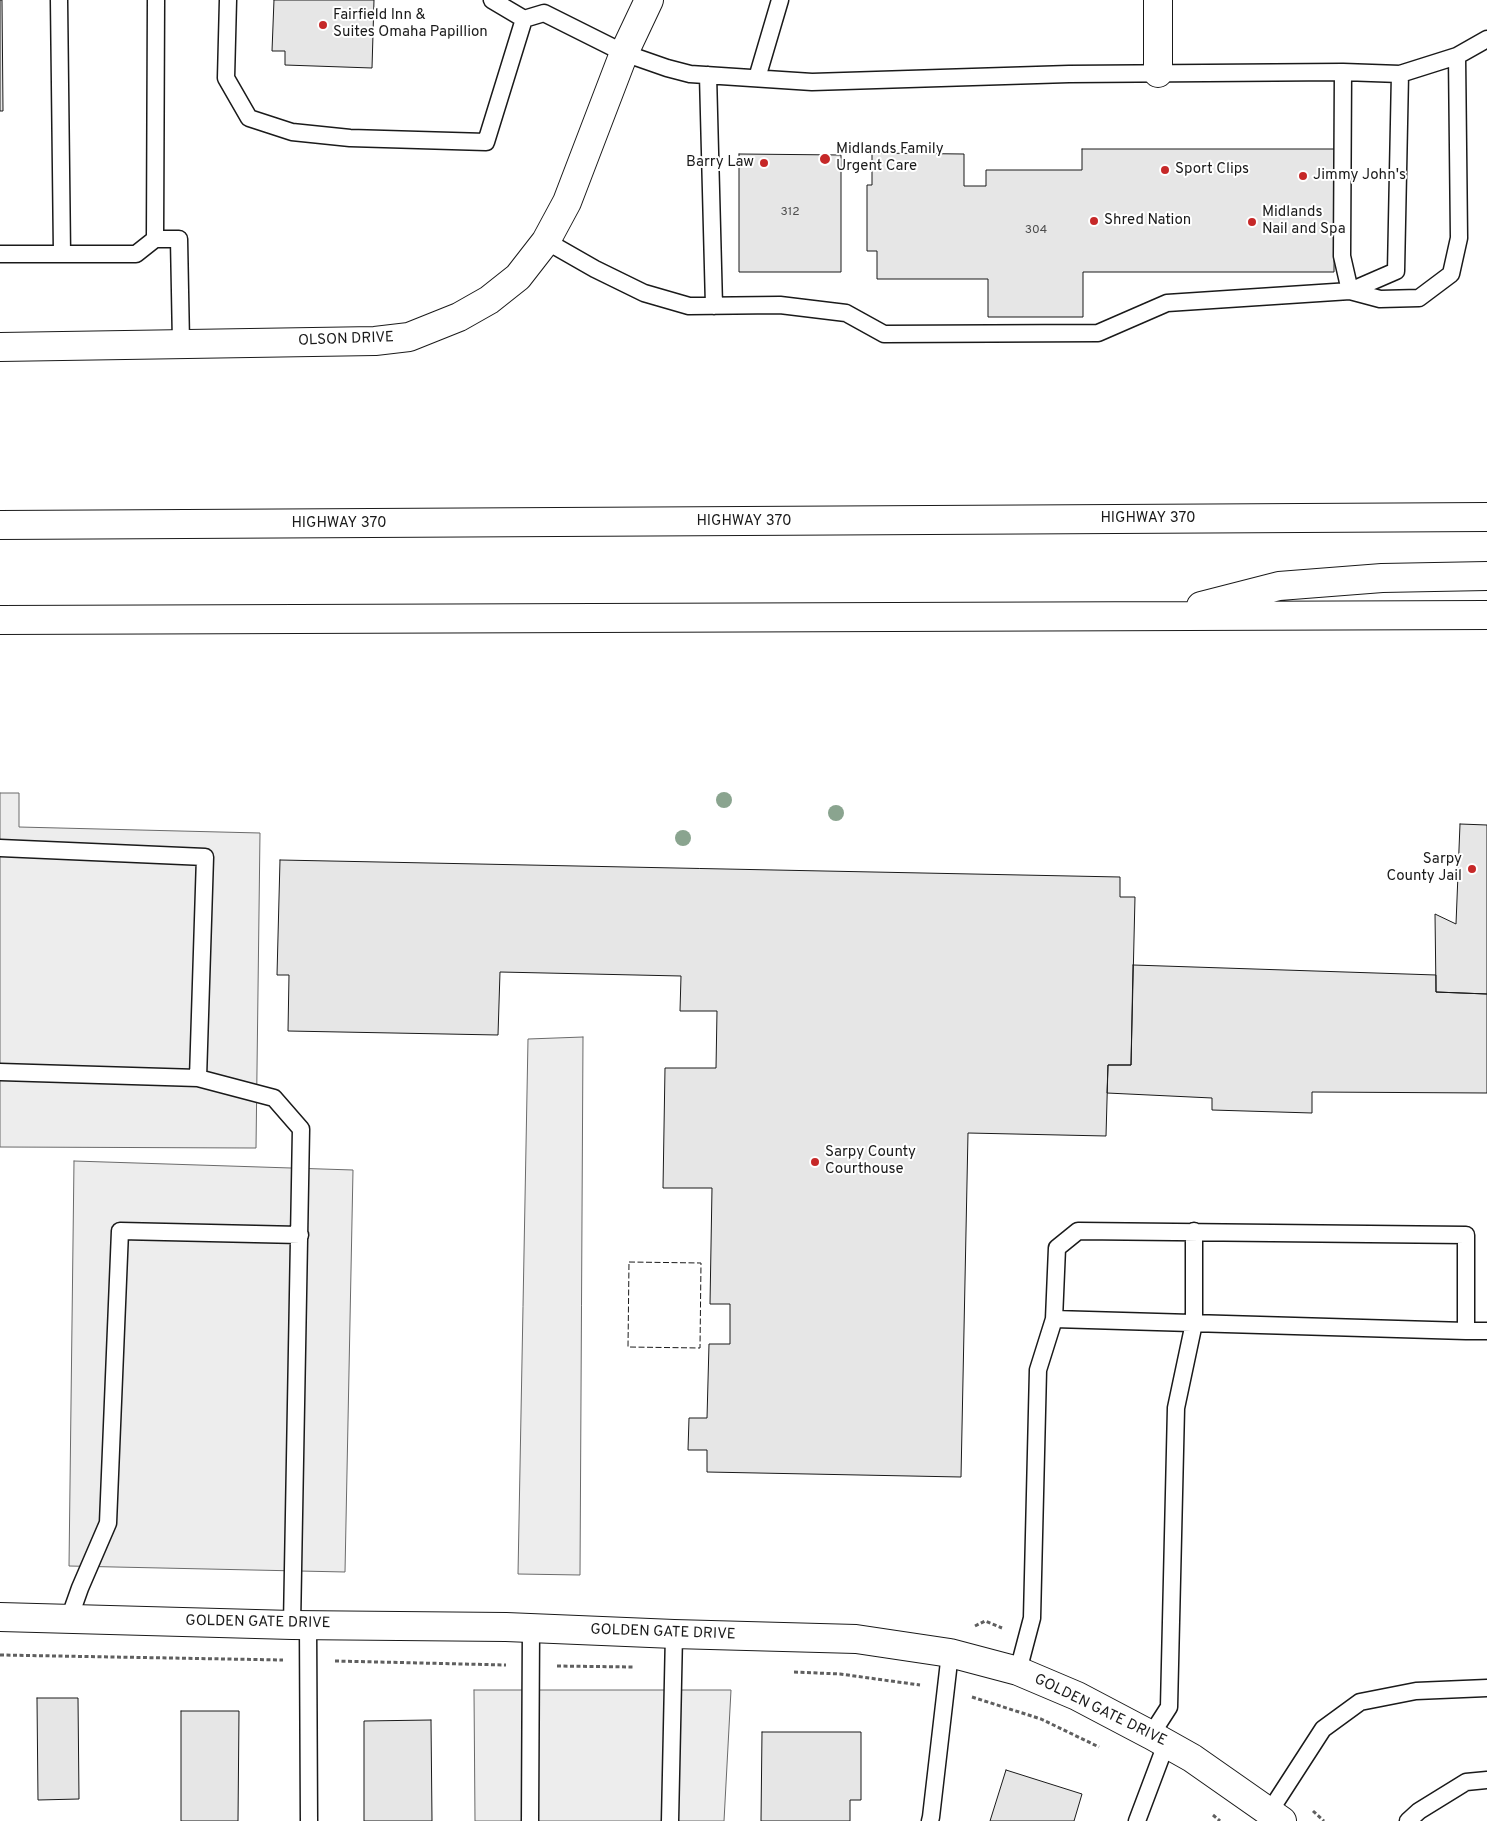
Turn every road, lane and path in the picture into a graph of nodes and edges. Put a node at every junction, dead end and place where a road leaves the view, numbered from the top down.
1 (59, 0) edge
2 (156, 0) edge
3 (228, 0) edge
4 (492, 0) edge
5 (648, 0) edge
6 (780, 0) edge
7 (1158, 0) edge
8 (545, 6) edge
9 (524, 19) junction
10 (1487, 39) edge
11 (624, 52) junction
12 (1457, 56) junction
13 (1344, 72) junction
14 (1158, 73) junction
15 (1400, 74) junction
16 (708, 75) junction
17 (757, 78) junction
18 (155, 239) junction
19 (546, 241) junction
20 (62, 253) junction
21 (0, 254) edge
22 (1350, 291) junction
23 (714, 306) junction
24 (181, 343) junction
25 (0, 347) edge
26 (1487, 517) edge
27 (0, 525) edge
28 (1487, 576) edge
29 (1487, 615) edge
30 (1161, 616) junction
31 (0, 620) edge
32 (0, 848) edge
33 (0, 1072) edge
34 (198, 1078) junction
35 (1194, 1231) junction
36 (300, 1235) junction
37 (1054, 1319) junction
38 (1194, 1323) junction
39 (1466, 1332) junction
40 (1487, 1332) edge
41 (0, 1617) edge
42 (69, 1619) junction
43 (300, 1624) junction
44 (531, 1628) junction
45 (674, 1634) junction
46 (950, 1653) junction
47 (0, 1655) edge
48 (308, 1660) junction
49 (531, 1666) junction
50 (674, 1668) junction
51 (1018, 1671) junction
52 (791, 1672) dead end
53 (1487, 1688) edge
54 (946, 1689) junction
55 (1159, 1739) junction
56 (1103, 1748) dead end
57 (1487, 1780) edge
58 (1209, 1812) dead end
59 (1276, 1816) edge
60 (309, 1821) edge
61 (530, 1821) edge
62 (670, 1821) edge
63 (930, 1821) edge
64 (1137, 1821) edge
65 (1220, 1821) edge
66 (1408, 1821) edge

1 - 20 lane
2 - 18 lane
3 - 9 lane
4 - 9 lane
5 - 11 main road, OLSON DRIVE
6 - 17 lane
7 - 14 main road
8 - 9 lane
8 - 11 lane
10 - 12 lane
11 - 16 lane
11 - 19 main road, OLSON DRIVE
12 - 15 lane
12 - 22 lane
13 - 14 lane
13 - 15 lane
13 - 22 lane
14 - 17 lane
15 - 22 lane
16 - 17 lane
16 - 23 lane
18 - 20 lane
18 - 24 lane
19 - 23 lane
19 - 24 main road, OLSON DRIVE
20 - 21 lane
22 - 23 lane
24 - 25 main road, OLSON DRIVE
26 - 27 main road, HIGHWAY 370
28 - 30 main road
29 - 30 main road
30 - 31 main road
32 - 34 lane
33 - 34 lane
34 - 36 lane
35 - 37 lane
35 - 38 lane
35 - 39 lane
36 - 42 lane
36 - 43 lane
37 - 38 lane
37 - 51 lane
38 - 39 lane
38 - 55 lane
39 - 40 lane
41 - 42 main road, GOLDEN GATE DRIVE
42 - 43 main road, GOLDEN GATE DRIVE
43 - 44 main road, GOLDEN GATE DRIVE
43 - 48 lane
44 - 45 main road, GOLDEN GATE DRIVE
44 - 49 lane
45 - 46 main road, GOLDEN GATE DRIVE
45 - 50 lane
46 - 51 main road, GOLDEN GATE DRIVE
46 - 54 lane
47 - 48 path
48 - 49 path
48 - 60 lane
49 - 50 path
49 - 61 lane
50 - 62 lane
51 - 55 main road, GOLDEN GATE DRIVE
52 - 54 path
53 - 59 lane
54 - 56 path
54 - 63 lane
55 - 59 main road, GOLDEN GATE DRIVE
55 - 64 lane
57 - 66 lane
58 - 65 path

